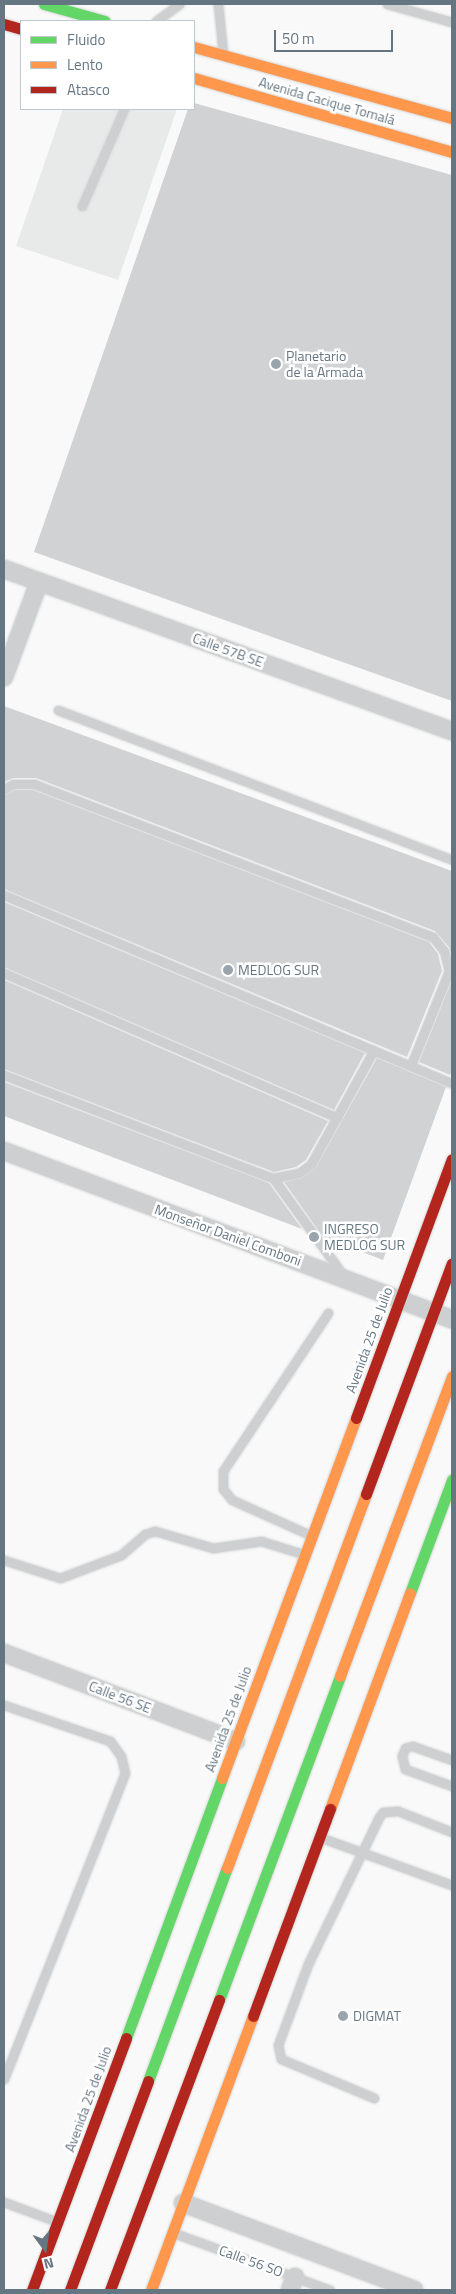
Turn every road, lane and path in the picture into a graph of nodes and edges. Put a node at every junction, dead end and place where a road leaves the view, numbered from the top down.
1 (44, 4) edge
2 (179, 4) edge
3 (218, 4) edge
4 (387, 4) edge
5 (101, 20) edge
6 (157, 20) edge
7 (452, 22) edge
8 (5, 26) edge
9 (20, 29) edge
10 (195, 46) edge
11 (222, 54) junction
12 (195, 78) edge
13 (124, 110) edge
14 (452, 118) edge
15 (452, 152) edge
16 (82, 206) dead end
17 (4, 569) edge
18 (39, 582) junction
19 (6, 667) edge
20 (58, 710) dead end
21 (452, 731) edge
22 (4, 790) edge
23 (452, 860) edge
24 (4, 895) edge
25 (4, 973) edge
26 (374, 1050) junction
27 (411, 1065) junction
28 (4, 1075) edge
29 (452, 1084) edge
30 (337, 1118) junction
31 (4, 1152) edge
32 (452, 1159) edge
33 (273, 1178) junction
34 (452, 1263) edge
35 (346, 1279) junction
36 (400, 1299) junction
37 (435, 1312) junction
38 (328, 1313) dead end
39 (452, 1319) edge
40 (452, 1376) edge
41 (452, 1480) edge
42 (312, 1537) junction
43 (306, 1555) junction
44 (4, 1560) edge
45 (4, 1653) edge
46 (4, 1705) edge
47 (236, 1741) junction
48 (452, 1760) edge
49 (452, 1786) edge
50 (452, 1832) edge
51 (319, 1837) junction
52 (360, 1852) junction
53 (452, 1884) edge
54 (4, 2079) edge
55 (374, 2098) dead end
56 (4, 2202) edge
57 (183, 2203) junction
58 (58, 2222) junction
59 (172, 2232) junction
60 (293, 2284) edge
61 (32, 2290) edge
62 (70, 2290) edge
63 (110, 2290) edge
64 (150, 2290) edge
65 (330, 2290) edge
66 (414, 2290) edge

1 - 5 main road
2 - 6 lane
3 - 11 lane
4 - 7 lane
8 - 9 main road
10 - 11 main road, Avenida Cacique Tomalá
11 - 14 main road, Avenida Cacique Tomalá
12 - 15 main road, Avenida Cacique Tomalá
13 - 16 lane
17 - 18 street, Calle 57B SE
18 - 19 street
18 - 21 street, Calle 57B SE
20 - 23 lane
22 - 27 lane
24 - 26 lane
25 - 30 lane
26 - 27 lane
26 - 30 lane
27 - 29 lane
28 - 33 lane
30 - 33 lane
31 - 35 street, Monseñor Daniel Comboni
32 - 36 main road, Avenida 25 de Julio
33 - 35 lane
34 - 37 main road
35 - 36 street, Monseñor Daniel Comboni
36 - 37 street, Monseñor Daniel Comboni
36 - 42 main road, Avenida 25 de Julio
37 - 39 street, Monseñor Daniel Comboni
37 - 62 main road
38 - 42 lane
40 - 63 main road
41 - 51 main road
42 - 43 main road, Avenida 25 de Julio
43 - 44 lane
43 - 47 main road, Avenida 25 de Julio
45 - 47 street, Calle 56 SE
46 - 54 lane
47 - 58 main road, Avenida 25 de Julio
48 - 49 lane
50 - 52 lane
51 - 52 lane
51 - 57 main road
52 - 53 lane
52 - 55 lane
56 - 58 lane
57 - 59 main road
57 - 66 street
58 - 61 main road, Avenida 25 de Julio
59 - 60 lane, Calle 56 SO
59 - 64 main road
60 - 65 lane, Calle 56 SO

